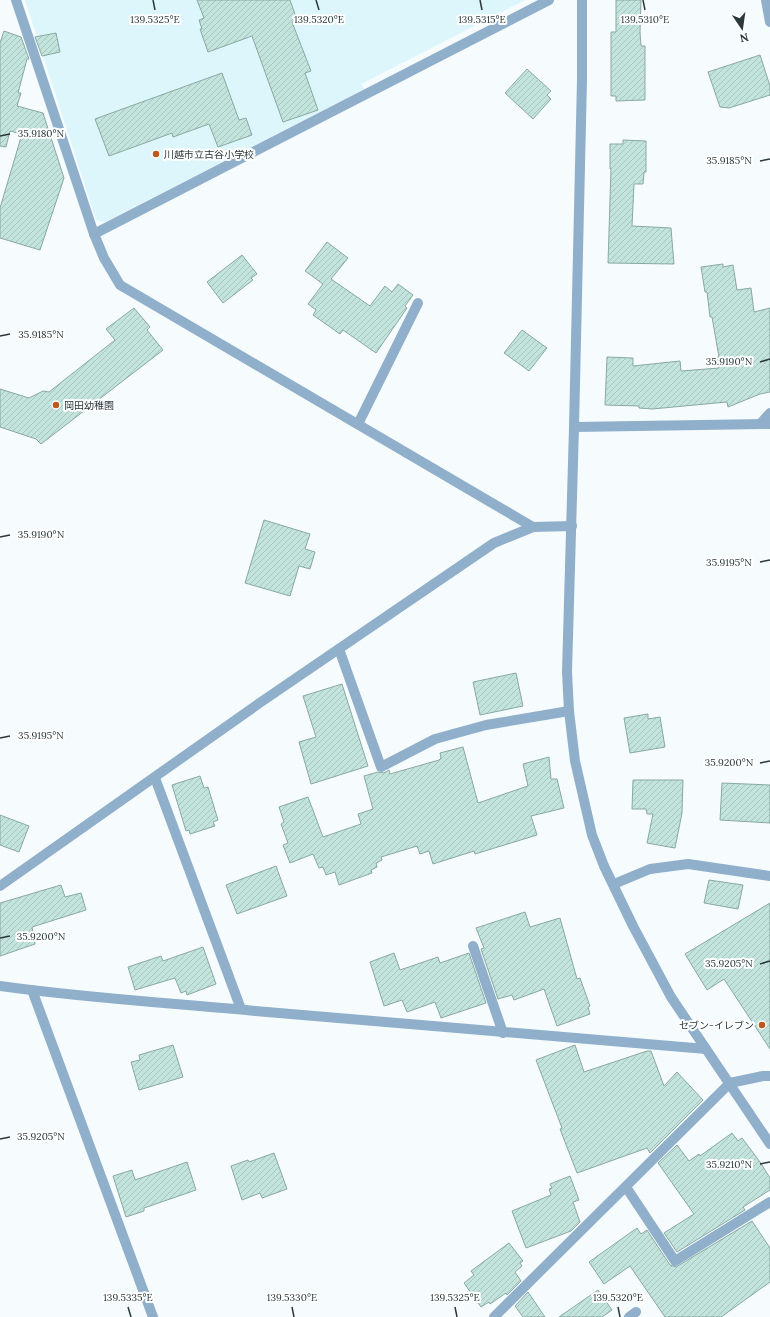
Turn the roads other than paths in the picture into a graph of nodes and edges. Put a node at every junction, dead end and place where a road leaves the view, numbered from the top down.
1 (16, 0) edge
2 (549, 0) edge
3 (582, 0) edge
4 (766, 0) edge
5 (770, 22) edge
6 (94, 234) junction
7 (418, 303) dead end
8 (770, 413) edge
9 (358, 424) junction
10 (765, 424) edge
11 (574, 427) junction
12 (572, 526) junction
13 (533, 527) junction
14 (339, 649) junction
15 (569, 711) junction
16 (155, 778) junction
17 (770, 876) edge
18 (614, 884) junction
19 (0, 886) edge
20 (473, 946) dead end
21 (0, 986) edge
22 (32, 990) junction
23 (241, 1009) junction
24 (502, 1033) junction
25 (706, 1049) junction
26 (770, 1076) edge
27 (730, 1083) junction
28 (770, 1144) edge
29 (626, 1187) junction
30 (770, 1202) edge
31 (154, 1317) edge
32 (494, 1317) edge

1 - 6 street
2 - 6 street
3 - 11 street
4 - 5 street
6 - 9 street
7 - 9 street
8 - 10 street
9 - 13 street
10 - 11 street
11 - 12 street
12 - 13 street
12 - 15 street
13 - 14 street
14 - 15 street
14 - 16 street
15 - 18 street
16 - 19 street
16 - 23 street
17 - 18 street
18 - 25 street
20 - 24 street
21 - 22 street
22 - 23 street
22 - 31 street
23 - 24 street
24 - 25 street
25 - 27 street
26 - 27 street
27 - 28 street
27 - 29 street
29 - 30 street
29 - 32 street

